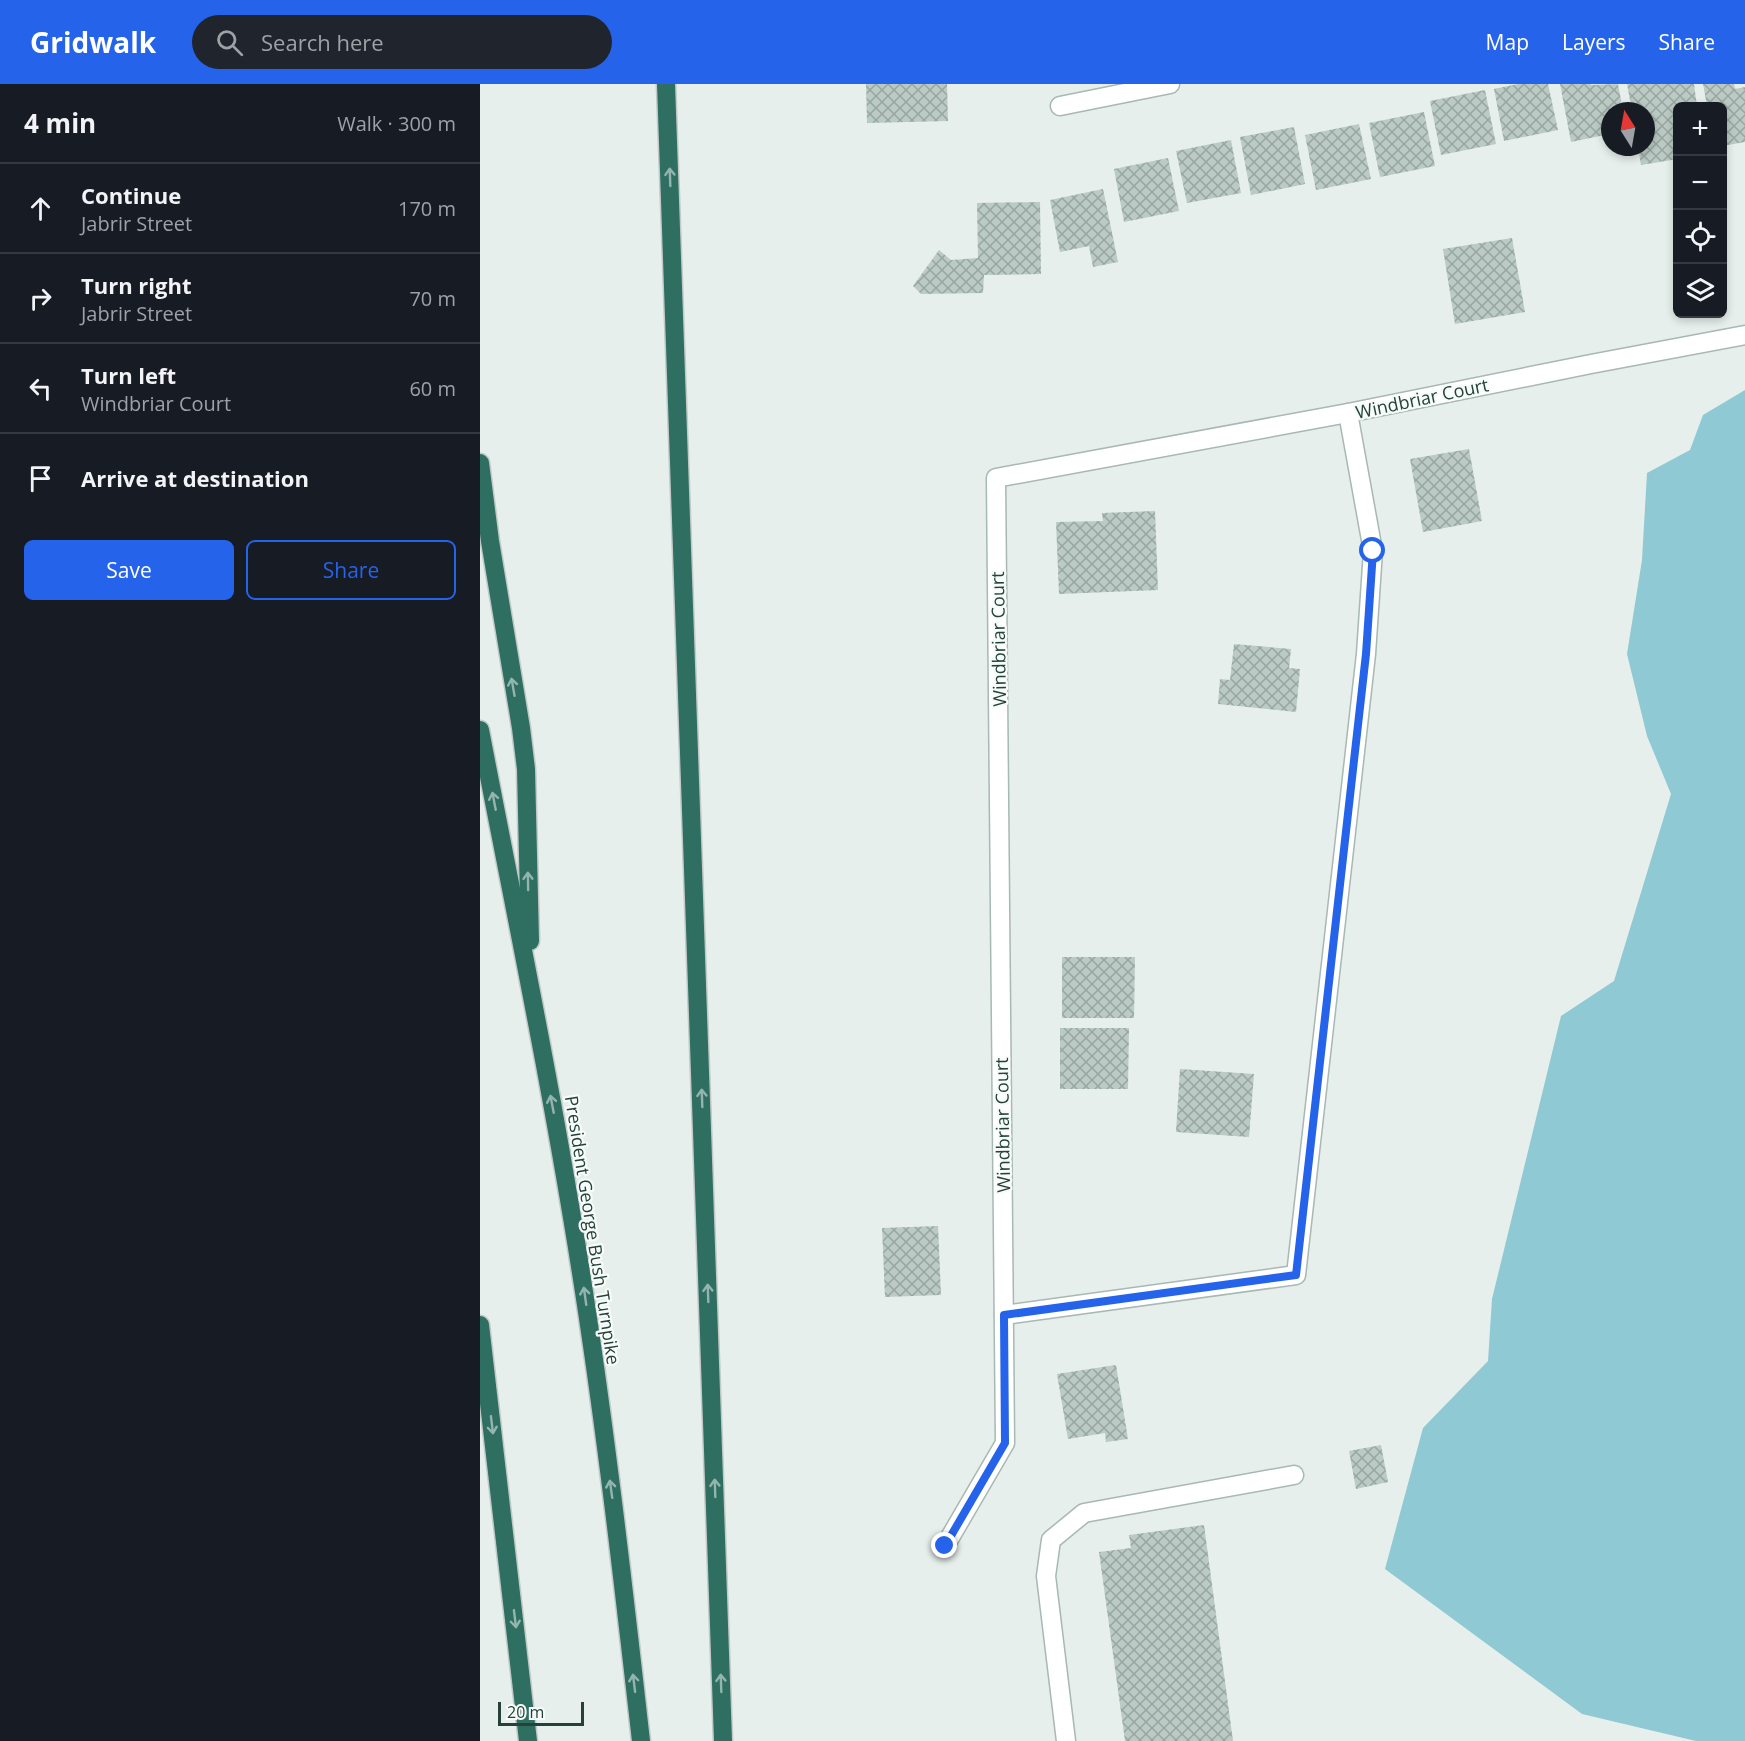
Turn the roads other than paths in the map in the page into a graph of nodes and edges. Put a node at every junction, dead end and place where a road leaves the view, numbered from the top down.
1 (666, 84) edge
2 (1170, 84) edge
3 (1060, 106) dead end
4 (1745, 335) edge
5 (1348, 413) junction
6 (480, 463) edge
7 (480, 730) edge
8 (533, 1002) junction
9 (1004, 1315) junction
10 (480, 1325) edge
11 (1294, 1475) dead end
12 (945, 1546) dead end
13 (528, 1741) edge
14 (641, 1741) edge
15 (723, 1741) edge
16 (1066, 1741) edge

15 -> 1 highway
2 - 3 street
4 - 5 street, Windbriar Court
5 - 9 street
5 - 9 street, Windbriar Court
8 -> 6 highway
8 -> 7 highway, President George Bush Turnpike
14 -> 8 highway, President George Bush Turnpike
9 - 12 street, Windbriar Court
10 -> 13 highway
11 - 16 street

